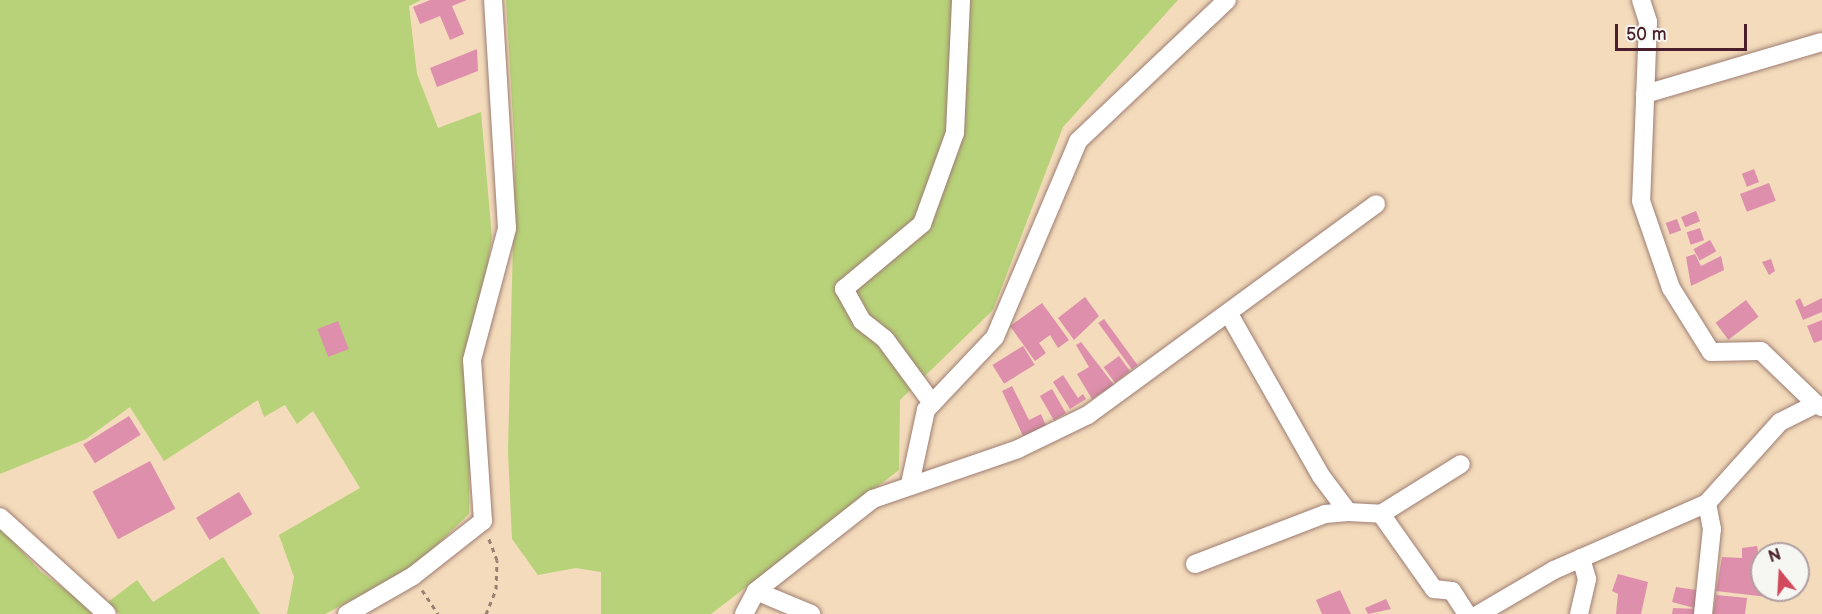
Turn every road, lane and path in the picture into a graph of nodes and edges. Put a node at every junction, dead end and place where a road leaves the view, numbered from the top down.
1 (493, 0) edge
2 (961, 0) edge
3 (1227, 0) edge
4 (1641, 0) edge
5 (1822, 42) edge
6 (1645, 94) junction
7 (1376, 204) dead end
8 (1229, 314) junction
9 (932, 403) junction
10 (1819, 405) edge
11 (1461, 464) dead end
12 (910, 484) junction
13 (1707, 503) junction
14 (1348, 512) junction
15 (1381, 514) junction
16 (0, 517) edge
17 (483, 521) junction
18 (1581, 558) junction
19 (1195, 564) dead end
20 (413, 576) junction
21 (756, 591) junction
22 (106, 614) edge
23 (347, 614) edge
24 (438, 614) edge
25 (486, 614) edge
26 (744, 614) edge
27 (811, 614) edge
28 (1467, 614) edge
29 (1479, 614) edge
30 (1579, 614) edge
31 (1703, 614) edge

1 - 17 street
2 - 9 street
3 - 9 street
4 - 6 street
5 - 6 street
6 - 10 street
7 - 8 street
8 - 12 street
8 - 14 street
9 - 12 street
10 - 13 street
11 - 15 street
12 - 21 street
13 - 18 street
13 - 31 street
14 - 15 street
14 - 19 street
15 - 28 street
16 - 22 street
17 - 20 street
17 - 25 path
18 - 29 street
18 - 30 street
20 - 23 street
20 - 24 path
21 - 26 street
21 - 27 street

